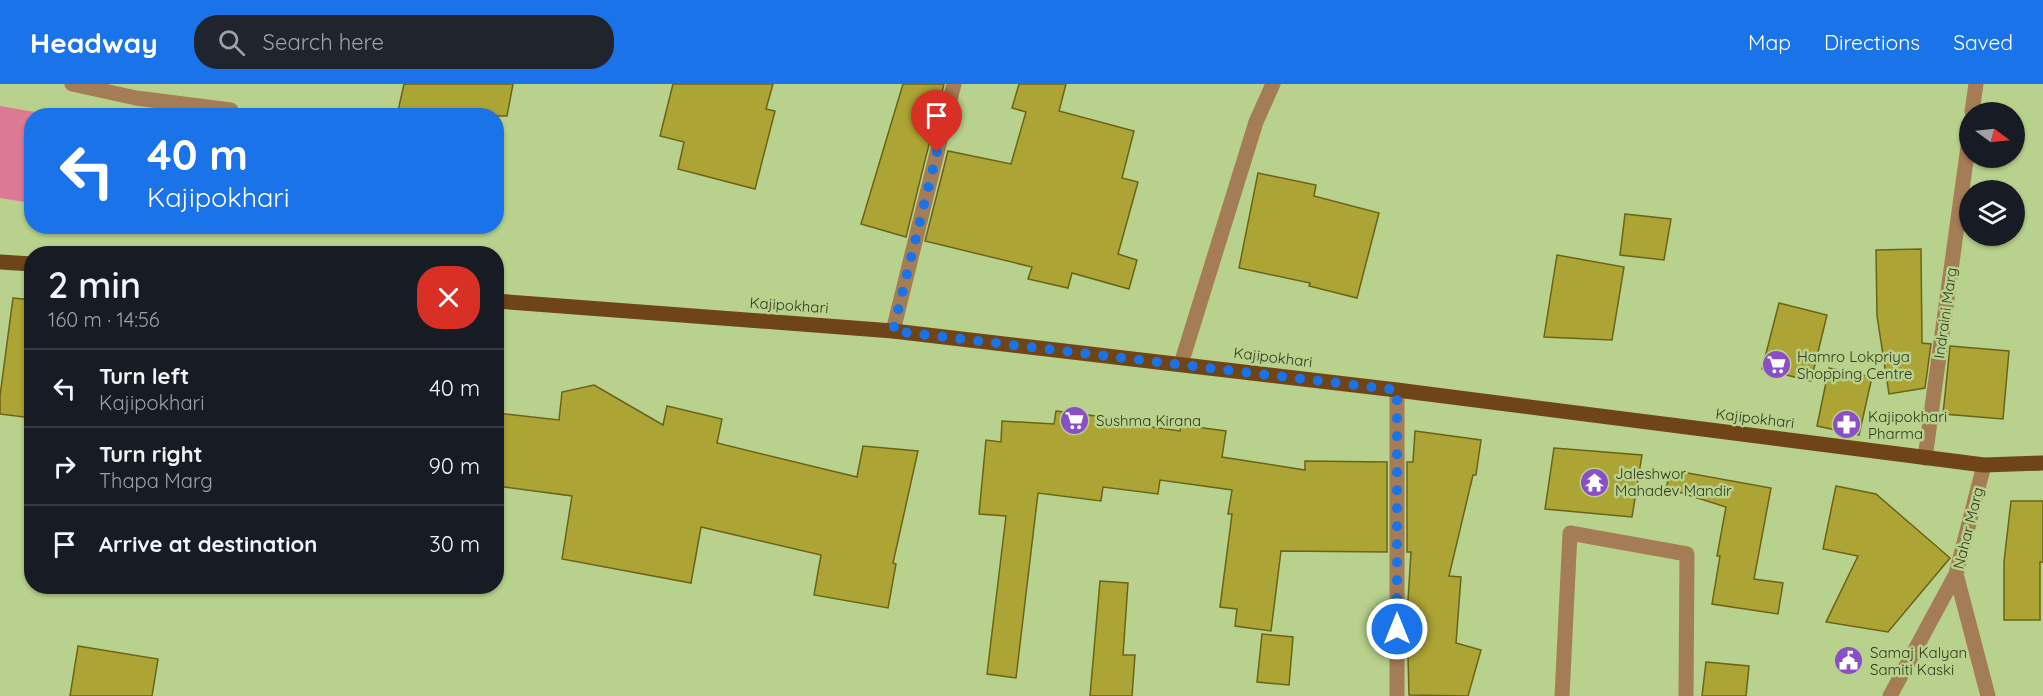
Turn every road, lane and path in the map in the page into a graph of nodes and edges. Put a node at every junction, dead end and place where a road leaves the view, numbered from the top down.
1 (72, 84) edge
2 (954, 84) edge
3 (1273, 84) edge
4 (1976, 84) edge
5 (1973, 102) edge
6 (215, 108) edge
7 (1965, 168) edge
8 (0, 262) edge
9 (24, 264) edge
10 (504, 301) edge
11 (893, 331) junction
12 (1181, 364) junction
13 (1397, 390) junction
14 (1925, 458) junction
15 (2043, 463) edge
16 (1984, 465) junction
17 (1956, 574) junction
18 (1397, 696) edge
19 (1563, 696) edge
20 (1686, 696) edge
21 (1890, 696) edge
22 (1989, 696) edge

1 - 6 street
2 - 11 street
3 - 12 street
4 - 5 street
7 - 14 street, Indraini Marg
8 - 9 main road
10 - 11 main road, Kajipokhari
11 - 12 main road, Kajipokhari
12 - 13 main road, Kajipokhari
13 - 14 main road, Kajipokhari
13 - 18 street
14 - 16 main road, Kajipokhari
15 - 16 main road, Kajipokhari
16 - 17 street, Nahar Marg
17 - 21 street
17 - 22 street, Nahar Marg
19 - 20 street

